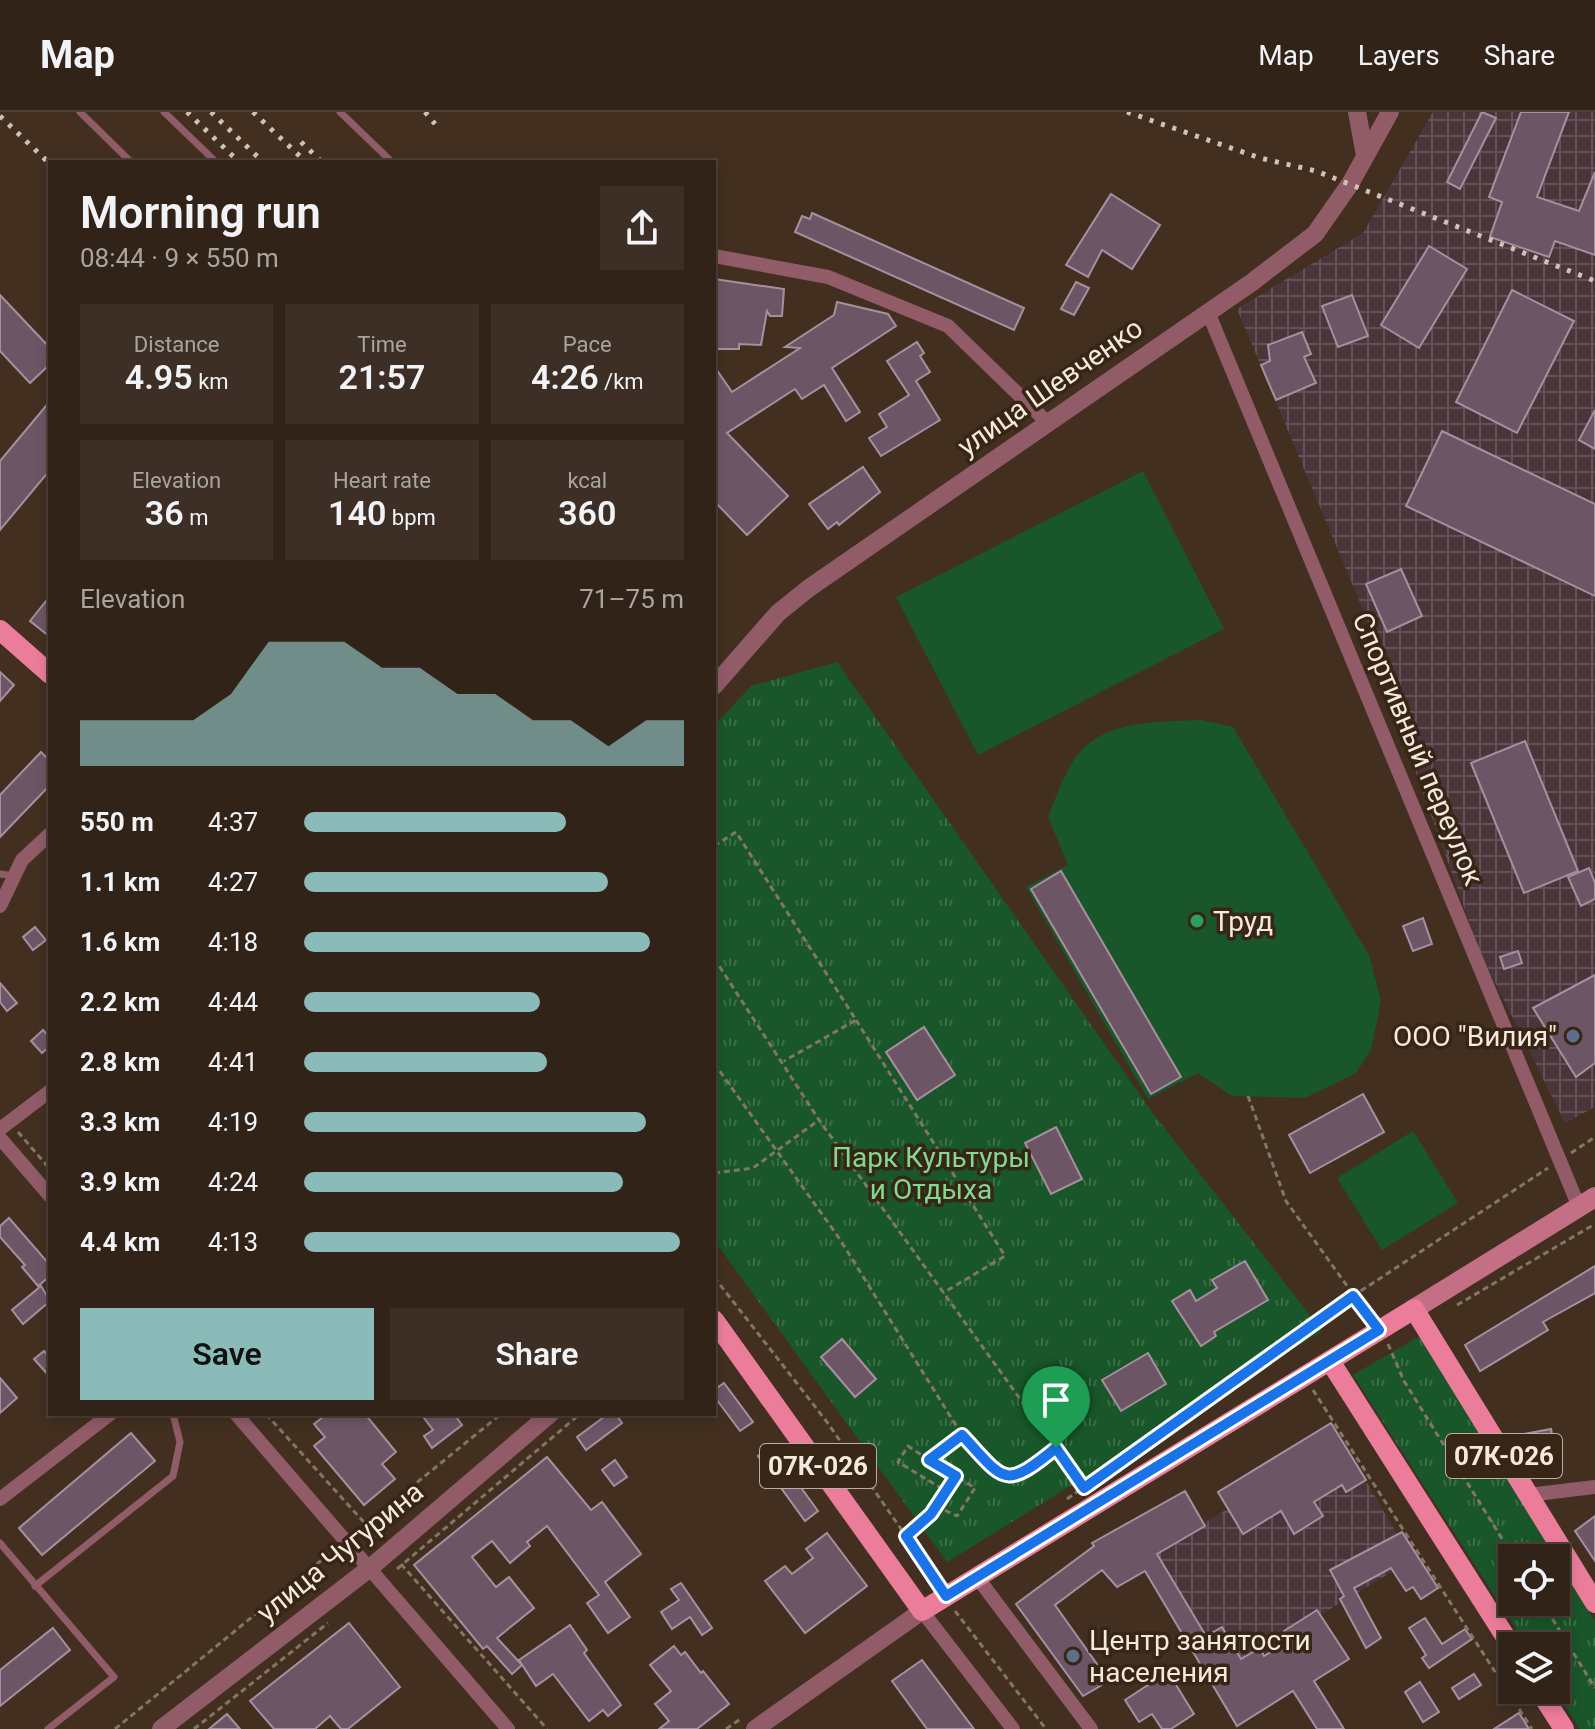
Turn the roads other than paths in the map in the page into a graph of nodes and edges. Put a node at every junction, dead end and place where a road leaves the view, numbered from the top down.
1 (80, 112) edge
2 (164, 112) edge
3 (340, 112) edge
4 (1357, 112) edge
5 (1390, 112) edge
6 (1365, 155) junction
7 (129, 160) edge
8 (214, 160) edge
9 (390, 160) edge
10 (716, 256) edge
11 (1208, 312) junction
12 (1048, 423) junction
13 (0, 630) edge
14 (48, 672) edge
15 (716, 684) edge
16 (48, 836) edge
17 (7, 875) edge
18 (0, 906) edge
19 (48, 1093) edge
20 (5, 1126) edge
21 (0, 1138) edge
22 (48, 1194) edge
23 (1587, 1202) edge
24 (1414, 1309) junction
25 (716, 1323) edge
26 (1330, 1361) junction
27 (107, 1416) edge
28 (174, 1416) edge
29 (238, 1416) edge
30 (548, 1416) edge
31 (1595, 1487) edge
32 (1528, 1495) junction
33 (0, 1499) edge
34 (0, 1543) edge
35 (370, 1568) junction
36 (977, 1577) junction
37 (35, 1586) junction
38 (1595, 1603) edge
39 (918, 1605) junction
40 (1502, 1632) edge
41 (1548, 1704) edge
42 (753, 1720) edge
43 (48, 1729) edge
44 (161, 1729) edge
45 (508, 1729) edge
46 (1013, 1729) edge
47 (1091, 1729) edge
48 (1564, 1729) edge

1 - 7 lane
2 - 8 lane
3 - 9 lane
4 - 6 street
5 - 6 street, улица Шевченко
6 - 11 street, улица Шевченко
10 - 12 street
11 - 12 street, улица Шевченко
11 - 23 street, Спортивный переулок
12 - 15 street, улица Шевченко
13 - 14 main road
16 - 17 street
17 - 18 street
19 - 20 street
21 - 22 street
23 - 24 main road
24 - 26 main road
24 - 32 main road, 07К-026
25 - 39 main road, 07К-026
26 - 36 main road
26 - 40 main road, 07К-026
27 - 33 street
28 - 37 lane
29 - 35 street
30 - 35 street, улица Чугурина
31 - 32 street
32 - 38 main road, 07К-026
34 - 37 lane
35 - 44 street, улица Чугурина
35 - 45 street
36 - 39 main road
36 - 47 street
37 - 43 lane
39 - 42 street
39 - 46 street
41 - 48 main road

